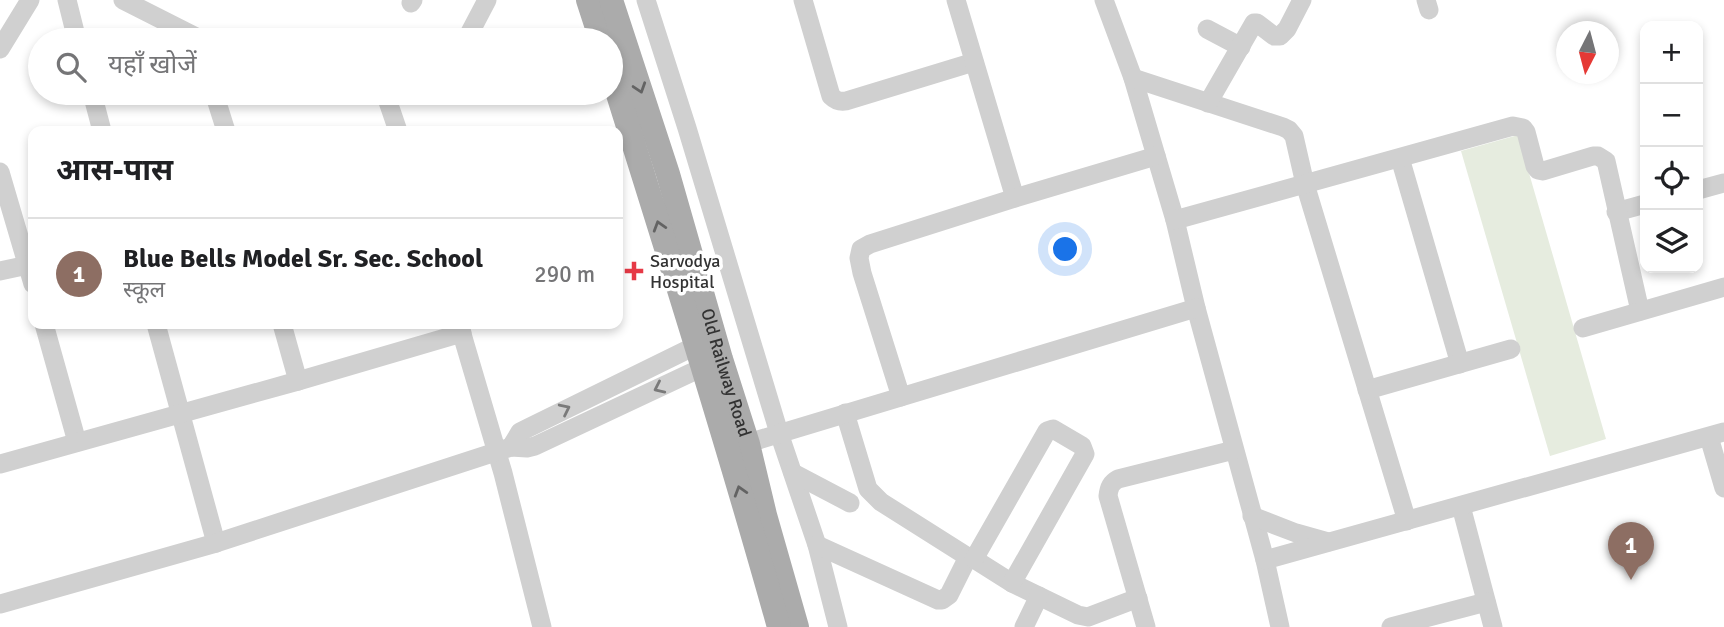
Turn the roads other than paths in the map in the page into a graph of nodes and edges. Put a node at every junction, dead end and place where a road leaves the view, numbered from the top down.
1 (30, 0) edge
2 (67, 0) edge
3 (123, 0) edge
4 (487, 0) edge
5 (588, 0) edge
6 (611, 0) edge
7 (646, 0) edge
8 (803, 0) edge
9 (956, 0) edge
10 (1104, 0) edge
11 (1302, 0) edge
12 (74, 28) edge
13 (178, 28) edge
14 (472, 28) edge
15 (597, 28) edge
16 (620, 28) edge
17 (1207, 29) dead end
18 (623, 37) edge
19 (1241, 47) junction
20 (0, 49) edge
21 (974, 62) junction
22 (1133, 78) junction
23 (1208, 103) junction
24 (95, 105) edge
25 (218, 105) edge
26 (390, 105) edge
27 (623, 105) edge
28 (101, 126) edge
29 (225, 126) edge
30 (396, 126) edge
31 (687, 128) junction
32 (656, 139) junction
33 (1156, 156) junction
34 (1400, 158) junction
35 (0, 172) edge
36 (1724, 183) edge
37 (1305, 184) junction
38 (1703, 189) edge
39 (1014, 198) junction
40 (1640, 205) edge
41 (1616, 212) junction
42 (1175, 220) junction
43 (28, 265) edge
44 (0, 271) edge
45 (28, 275) edge
46 (1724, 287) edge
47 (1196, 308) junction
48 (1640, 311) junction
49 (1583, 328) dead end
50 (45, 329) edge
51 (157, 329) edge
52 (283, 329) edge
53 (458, 329) edge
54 (461, 329) edge
55 (1511, 349) dead end
56 (709, 352) junction
57 (1460, 364) junction
58 (298, 381) junction
59 (1367, 390) junction
60 (901, 397) junction
61 (180, 413) junction
62 (845, 413) junction
63 (779, 433) junction
64 (1717, 435) edge
65 (77, 442) junction
66 (738, 446) junction
67 (503, 449) junction
68 (1234, 450) junction
69 (0, 464) edge
70 (793, 474) junction
71 (1724, 488) edge
72 (850, 503) dead end
73 (1461, 506) junction
74 (1252, 516) junction
75 (1407, 521) junction
76 (1329, 542) junction
77 (216, 543) junction
78 (817, 545) junction
79 (971, 558) junction
80 (1265, 560) junction
81 (1012, 583) junction
82 (1039, 596) junction
83 (1138, 598) junction
84 (1486, 601) junction
85 (0, 604) edge
86 (537, 626) edge
87 (779, 627) edge
88 (797, 627) edge
89 (838, 627) edge
90 (1024, 627) edge
91 (1146, 627) edge
92 (1280, 627) edge
93 (1391, 627) edge
94 (1493, 627) edge

1 - 20 street
2 - 12 street
3 - 13 street
4 - 14 street
5 - 15 main road
6 -> 16 main road, Old Railway Road
7 - 31 street
8 - 21 street
9 - 21 street
10 - 22 street
11 - 19 street
17 - 19 street
18 -> 32 main road, Old Railway Road
19 - 23 street
21 - 39 street
22 - 23 street
22 - 33 street
23 - 37 street
24 - 28 street
25 - 29 street
26 - 30 street
56 -> 27 main road, Old Railway Road
31 - 32 street
31 - 63 street
32 - 56 main road, Old Railway Road
33 - 39 street
33 - 42 street
34 - 37 street
34 - 41 street
34 - 57 street
35 - 43 street
36 - 38 street
37 - 42 street
37 - 59 street
39 - 60 street
40 - 41 street
41 - 48 street
42 - 47 street
44 - 45 street
46 - 48 street
47 - 60 street
47 - 68 street
48 - 49 street
50 - 65 street
51 - 61 street
52 - 58 street
53 - 58 street
54 - 67 street
55 - 57 street
56 - 66 main road, Old Railway Road
56 - 67 street
57 - 59 street
58 - 61 street
59 - 75 street
60 - 62 street
61 - 65 street
61 - 77 street
62 - 63 street
62 - 79 street
63 - 66 street
63 - 70 street
64 - 71 street
64 - 73 street
65 - 69 street
87 -> 66 main road, Old Railway Road
66 - 88 main road, Old Railway Road
67 - 77 street
67 - 86 street
68 - 74 street
68 - 83 street
70 - 72 street
70 - 78 street
73 - 75 street
73 - 84 street
74 - 76 street
74 - 80 street
75 - 76 street
76 - 80 street
77 - 85 street
78 - 79 street
78 - 89 street
79 - 81 street
79 - 81 street
80 - 92 street
81 - 82 street
82 - 83 street
82 - 90 street
83 - 91 street
84 - 93 street
84 - 94 street

